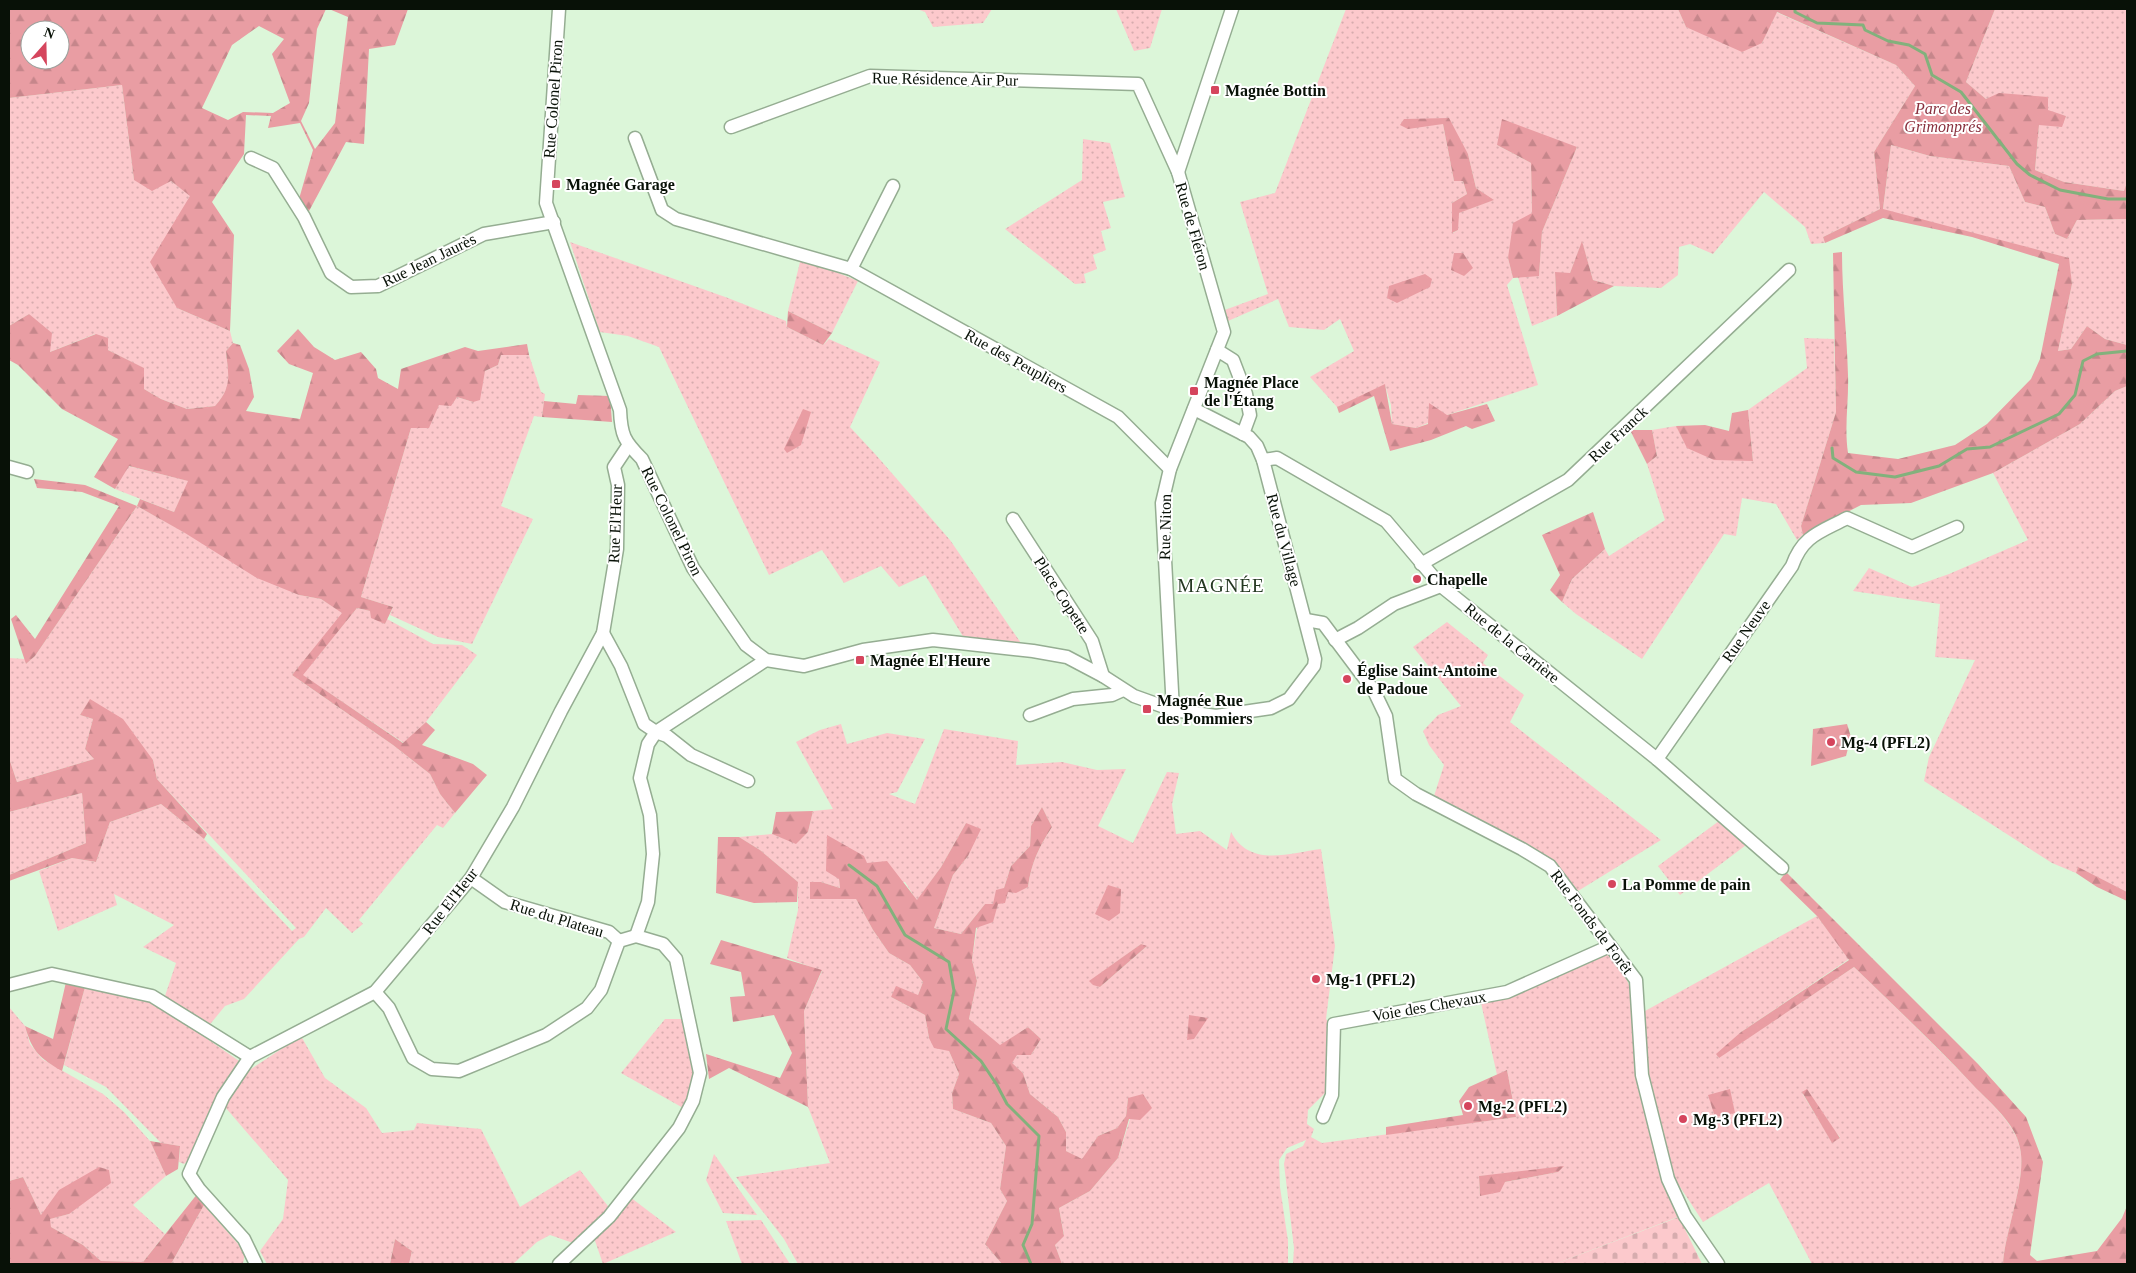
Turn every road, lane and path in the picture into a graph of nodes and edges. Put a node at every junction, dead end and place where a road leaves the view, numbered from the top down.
1 (559, 9) edge
2 (1232, 9) edge
3 (732, 128) dead end
4 (635, 138) dead end
5 (251, 158) dead end
6 (1178, 172) junction
7 (893, 186) dead end
8 (554, 222) junction
9 (851, 269) junction
10 (1789, 270) dead end
11 (1217, 350) junction
12 (1194, 409) junction
13 (1243, 434) junction
14 (628, 446) junction
15 (1263, 460) junction
16 (9, 468) edge
17 (1170, 469) junction
18 (27, 472) dead end
19 (1013, 519) dead end
20 (1958, 527) dead end
21 (1421, 564) junction
22 (1441, 586) junction
23 (1306, 620) junction
24 (603, 633) junction
25 (1335, 640) junction
26 (766, 660) junction
27 (1103, 676) junction
28 (1123, 690) junction
29 (1289, 699) joint
30 (1173, 710) junction
31 (1030, 716) dead end
32 (656, 732) junction
33 (1657, 759) junction
34 (748, 782) dead end
35 (1782, 868) dead end
36 (470, 878) junction
37 (636, 936) junction
38 (618, 941) junction
39 (1610, 946) junction
40 (9, 985) edge
41 (376, 992) junction
42 (250, 1057) junction
43 (1323, 1117) dead end
44 (256, 1264) edge
45 (560, 1264) edge
46 (1718, 1264) edge

1 - 8 street, Rue Colonel Piron
2 - 6 street, Rue de Fléron
3 - 6 street, Rue Résidence Air Pur
4 - 9 street, Rue des Peupliers
5 - 8 street, Rue Jean Jaurès
6 - 11 street, Rue de Fléron
7 - 9 street
8 - 14 street, Rue Colonel Piron
9 - 17 street, Rue des Peupliers
10 - 21 street, Rue Franck
11 - 12 street, Rue de Fléron
11 - 13 street
12 - 13 street
12 - 17 street, Rue Niton
13 - 15 street
14 - 24 street, Rue El'Heur
14 - 26 street, Rue Colonel Piron
15 - 21 street, Rue de la Carrière
15 - 23 street, Rue du Village
16 - 18 street
17 - 30 street, Rue Niton
19 - 27 street, Place Copette
20 - 33 street, Rue Neuve
21 - 22 street, Rue de la Carrière
22 - 25 street
22 - 33 street, Rue de la Carrière
23 - 25 street
23 - 29 street, Rue du Village
24 - 32 street
24 - 36 street, Rue El'Heur
25 - 39 street, Rue Fonds de Forêt
26 - 27 street, Rue Colonel Piron
26 - 32 street
27 - 28 street, Rue Colonel Piron
28 - 30 street, Rue Colonel Piron
28 - 31 street
29 - 30 street, Rue Colonel Piron
32 - 34 street
32 - 37 street
33 - 35 street, Rue de la Carrière
36 - 38 street, Rue du Plateau
36 - 41 street, Rue El'Heur
37 - 38 street
37 - 45 street
38 - 41 street
39 - 43 street, Voie des Chevaux
39 - 46 street, Rue Fonds de Forêt
40 - 42 street
41 - 42 street, Rue El'Heur
42 - 44 street, Rue El'Heur

